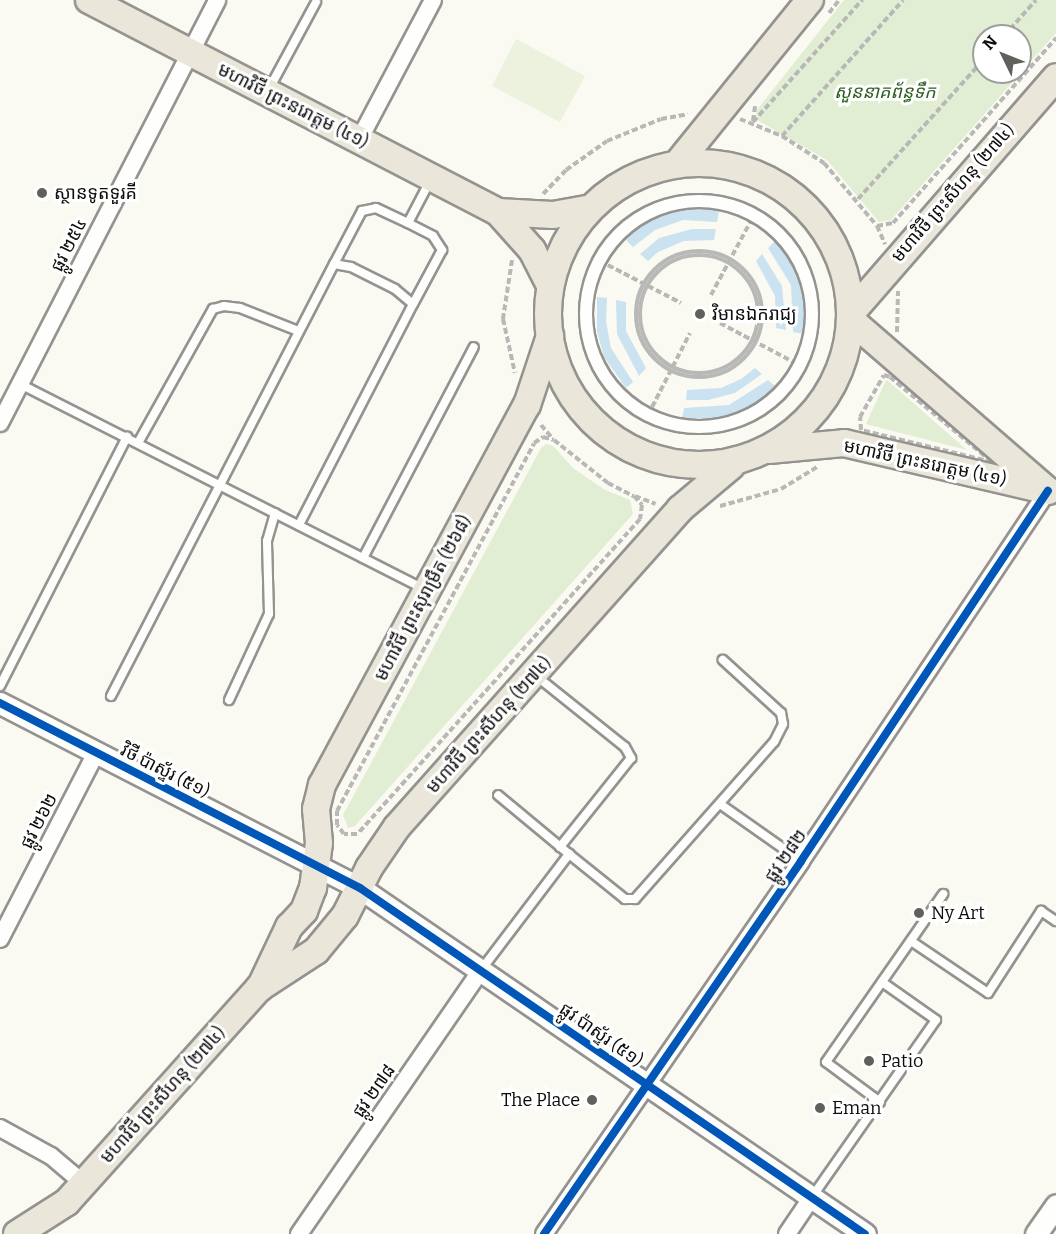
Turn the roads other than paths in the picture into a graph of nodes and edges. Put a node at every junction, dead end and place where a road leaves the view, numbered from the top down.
1 (89, 0) edge
2 (217, 0) edge
3 (433, 0) edge
4 (810, 0) edge
5 (316, 3) dead end
6 (189, 52) junction
7 (1056, 77) edge
8 (267, 92) junction
9 (359, 140) junction
10 (677, 164) junction
11 (432, 177) junction
12 (587, 209) junction
13 (498, 212) junction
14 (408, 223) junction
15 (334, 264) junction
16 (549, 284) junction
17 (413, 304) junction
18 (852, 317) junction
19 (297, 331) junction
20 (550, 336) junction
21 (474, 346) dead end
22 (20, 384) junction
23 (648, 415) joint
24 (0, 423) edge
25 (127, 437) junction
26 (138, 443) junction
27 (766, 450) junction
28 (731, 466) junction
29 (219, 483) junction
30 (1052, 493) edge
31 (275, 513) junction
32 (299, 525) junction
33 (363, 558) junction
34 (427, 590) junction
35 (723, 660) dead end
36 (535, 674) junction
37 (0, 686) edge
38 (111, 696) dead end
39 (229, 700) dead end
40 (0, 703) edge
41 (96, 753) junction
42 (498, 795) dead end
43 (720, 804) junction
44 (560, 847) junction
45 (569, 854) junction
46 (801, 861) junction
47 (317, 865) junction
48 (360, 888) junction
49 (943, 894) dead end
50 (1056, 921) edge
51 (0, 939) edge
52 (911, 941) junction
53 (481, 970) junction
54 (882, 982) junction
55 (260, 988) junction
56 (647, 1085) junction
57 (880, 1102) junction
58 (0, 1128) edge
59 (75, 1193) junction
60 (812, 1197) junction
61 (1056, 1206) edge
62 (17, 1234) edge
63 (54, 1234) edge
64 (299, 1234) edge
65 (544, 1234) edge
66 (787, 1234) edge
67 (865, 1234) edge
68 (1036, 1234) edge

1 - 6 main road, មហាវិថី ព្រះនរោត្តម (៤១)
2 - 6 street, ផ្លូវ ២៥៤
3 - 9 street
4 - 10 main road
5 - 8 lane
6 - 8 main road, មហាវិថី ព្រះនរោត្តម (៤១)
6 - 22 street, ផ្លូវ ២៥៤
7 - 18 main road, មហាវិថី ព្រះសីហនុ (២៧៤)
8 - 9 main road, មហាវិថី ព្រះនរោត្តម (៤១)
9 - 11 main road, មហាវិថី ព្រះនរោត្តម (៤១)
10 - 12 main road
10 - 18 main road
11 - 13 main road, មហាវិថី ព្រះនរោត្តម (៤១)
11 - 14 lane
12 - 13 main road, មហាវិថី ព្រះនរោត្តម (៤១)
12 - 16 main road
13 - 16 main road, មហាវិថី ព្រះនរោត្តម (៤១)
14 - 15 lane
14 - 17 lane
15 - 17 lane
15 - 19 lane
16 - 20 main road
17 - 32 lane
18 - 27 main road
18 - 30 main road, មហាវិថី ព្រះនរោត្តម (៤១)
19 - 26 lane
19 - 29 lane
20 - 28 main road
20 - 34 main road, មហាវិថី ព្រះសុរាម្រឹត (២៦៨)
21 - 33 lane
22 - 24 street, ផ្លូវ ២៥៤
22 - 25 lane
23 - 23 street
25 - 26 lane
25 - 37 lane
26 - 29 lane
27 - 28 main road
27 - 30 main road, មហាវិថី ព្រះនរោត្តម (៤១)
28 - 36 main road, មហាវិថី ព្រះសីហនុ (២៧៤)
29 - 31 lane
29 - 38 lane
30 - 46 street, ផ្លូវ ២៨២
31 - 32 lane
31 - 39 lane
32 - 33 lane
33 - 34 lane
34 - 47 main road, មហាវិថី ព្រះសុរាម្រឹត (២៦៨)
35 - 43 lane
36 - 44 lane
36 - 48 main road, មហាវិថី ព្រះសីហនុ (២៧៤)
40 - 41 street, វិថី ប៉ាស្ទ័រ (៥១)
41 - 47 street, វិថី ប៉ាស្ទ័រ (៥១)
41 - 51 street, ផ្លូវ ២៦២
42 - 44 lane
43 - 45 lane
43 - 46 lane
44 - 45 lane
45 - 53 lane
46 - 56 street, ផ្លូវ ២៨២
47 - 48 street, ផ្លូវ ប៉ាស្ទ័រ (៥១)
47 - 55 main road, មហាវិថី ព្រះសីហនុ (២៧៤)
48 - 53 street, ផ្លូវ ប៉ាស្ទ័រ (៥១)
48 - 55 main road, មហាវិថី ព្រះសីហនុ (២៧៤)
49 - 52 lane
50 - 52 lane
52 - 54 lane
53 - 56 street, ផ្លូវ ប៉ាស្ទ័រ (៥១)
53 - 64 street, ផ្លូវ ២៧៨
54 - 57 lane
54 - 57 lane
55 - 59 main road, មហាវិថី ព្រះសីហនុ (២៧៤)
56 - 60 street, ផ្លូវ ប៉ាស្ទ័រ (៥១)
56 - 65 street, ផ្លូវ ២៨២
57 - 60 lane
58 - 59 street
59 - 62 main road, មហាវិថី ព្រះសីហនុ (២៧៤)
59 - 63 main road, មហាវិថី ព្រះសីហនុ (២៧៤)
60 - 66 street
60 - 67 street, ផ្លូវ ប៉ាស្ទ័រ (៥១)
61 - 68 street

